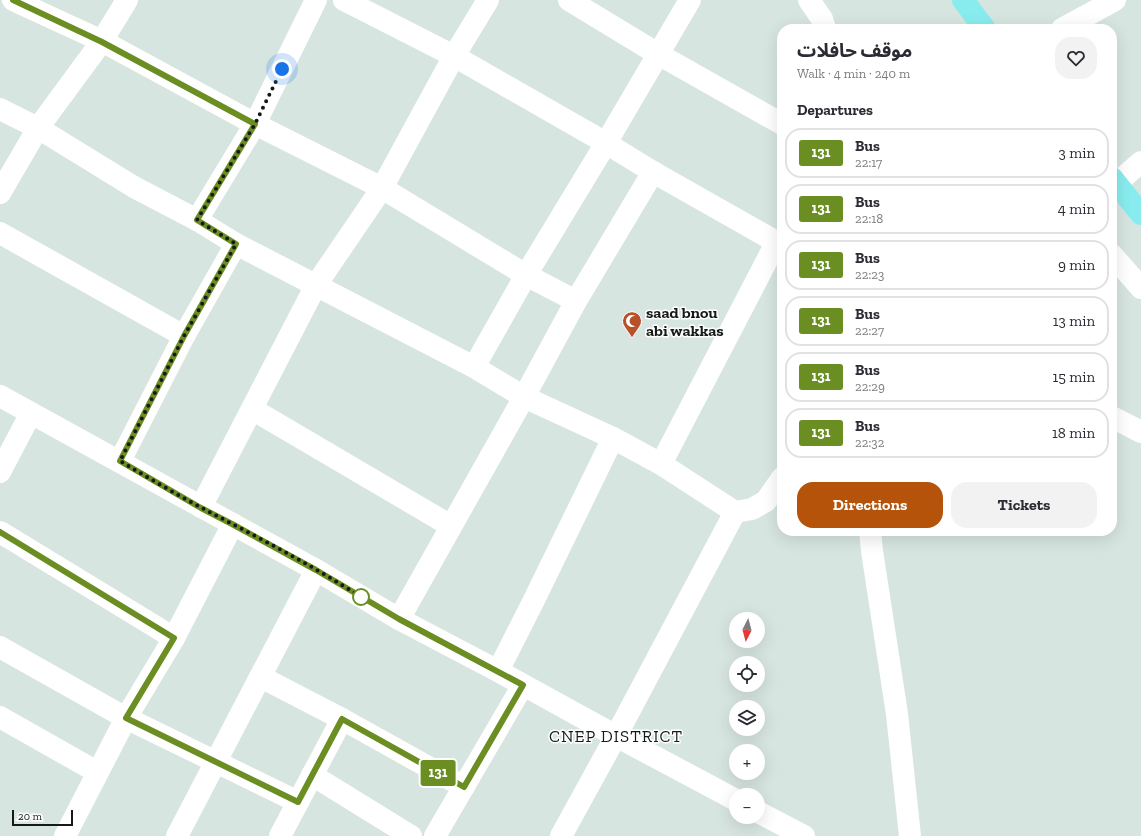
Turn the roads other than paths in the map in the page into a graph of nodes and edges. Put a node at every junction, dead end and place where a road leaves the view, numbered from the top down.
1 (13, 0) edge
2 (127, 0) edge
3 (316, 0) edge
4 (344, 0) edge
5 (488, 0) edge
6 (569, 0) edge
7 (690, 0) edge
8 (809, 0) edge
9 (962, 0) edge
10 (1115, 0) edge
11 (824, 24) edge
12 (981, 24) edge
13 (1071, 24) edge
14 (102, 42) junction
15 (658, 54) junction
16 (454, 56) junction
17 (0, 109) edge
18 (777, 121) edge
19 (255, 124) junction
20 (38, 128) junction
21 (606, 143) junction
22 (1141, 162) edge
23 (653, 172) junction
24 (1117, 179) edge
25 (1117, 183) edge
26 (382, 188) junction
27 (0, 193) edge
28 (1141, 214) edge
29 (197, 220) junction
30 (0, 233) edge
31 (777, 243) edge
32 (236, 244) junction
33 (777, 248) edge
34 (1117, 261) edge
35 (526, 275) junction
36 (316, 285) junction
37 (1141, 288) edge
38 (576, 301) junction
39 (184, 336) junction
40 (474, 367) junction
41 (0, 396) edge
42 (524, 397) junction
43 (252, 409) junction
44 (31, 414) junction
45 (1117, 420) edge
46 (1141, 432) edge
47 (613, 438) junction
48 (120, 461) junction
49 (661, 464) junction
50 (0, 472) edge
51 (777, 485) edge
52 (201, 508) junction
53 (735, 512) junction
54 (232, 524) junction
55 (451, 526) junction
56 (0, 532) edge
57 (870, 536) edge
58 (316, 570) junction
59 (399, 619) junction
60 (174, 638) junction
61 (0, 647) edge
62 (498, 671) junction
63 (261, 677) junction
64 (523, 685) junction
65 (0, 718) edge
66 (126, 718) junction
67 (342, 719) junction
68 (616, 736) junction
69 (216, 761) junction
70 (97, 772) junction
71 (312, 775) junction
72 (464, 787) junction
73 (729, 796) edge
74 (298, 802) junction
75 (765, 816) edge
76 (65, 836) edge
77 (177, 836) edge
78 (280, 836) edge
79 (411, 836) edge
80 (435, 836) edge
81 (560, 836) edge
82 (804, 836) edge
83 (910, 836) edge

1 - 14 street
2 - 14 street
3 - 19 street
4 - 16 street
5 - 16 street
6 - 15 street
7 - 15 street
8 - 11 street
9 - 12 main road
10 - 13 street
14 - 19 street
14 - 20 street
15 - 18 street
15 - 21 street
16 - 21 street
16 - 26 street
17 - 20 street
19 - 26 street
19 - 29 street
20 - 27 street
20 - 29 street
21 - 23 street
21 - 35 street
22 - 24 street
23 - 31 street
23 - 38 street
25 - 28 main road
26 - 35 street
26 - 36 street
29 - 32 street
30 - 39 street
32 - 36 street
32 - 39 street
33 - 49 street
34 - 37 street
35 - 38 street
35 - 40 street
36 - 40 street
36 - 43 street
38 - 42 street
39 - 48 street
40 - 42 street
41 - 44 street
42 - 47 street
42 - 55 street
43 - 52 street
43 - 55 street
44 - 48 street
44 - 50 street
45 - 46 street
47 - 49 street
47 - 62 street
48 - 52 street
49 - 53 street
51 - 53 street
52 - 54 street
53 - 68 street
54 - 58 street
54 - 60 street
55 - 59 street
56 - 60 street
57 - 83 street
58 - 59 street
58 - 63 street
59 - 62 street
60 - 66 street
61 - 66 street
62 - 64 street
63 - 67 street
63 - 69 street
64 - 68 street
64 - 72 street
65 - 70 street
66 - 69 street
66 - 70 street
67 - 71 street
67 - 72 street
68 - 73 street
68 - 81 street
69 - 74 street
69 - 77 street
70 - 76 street
71 - 74 street
71 - 79 street
72 - 80 street
74 - 78 street
75 - 82 street

